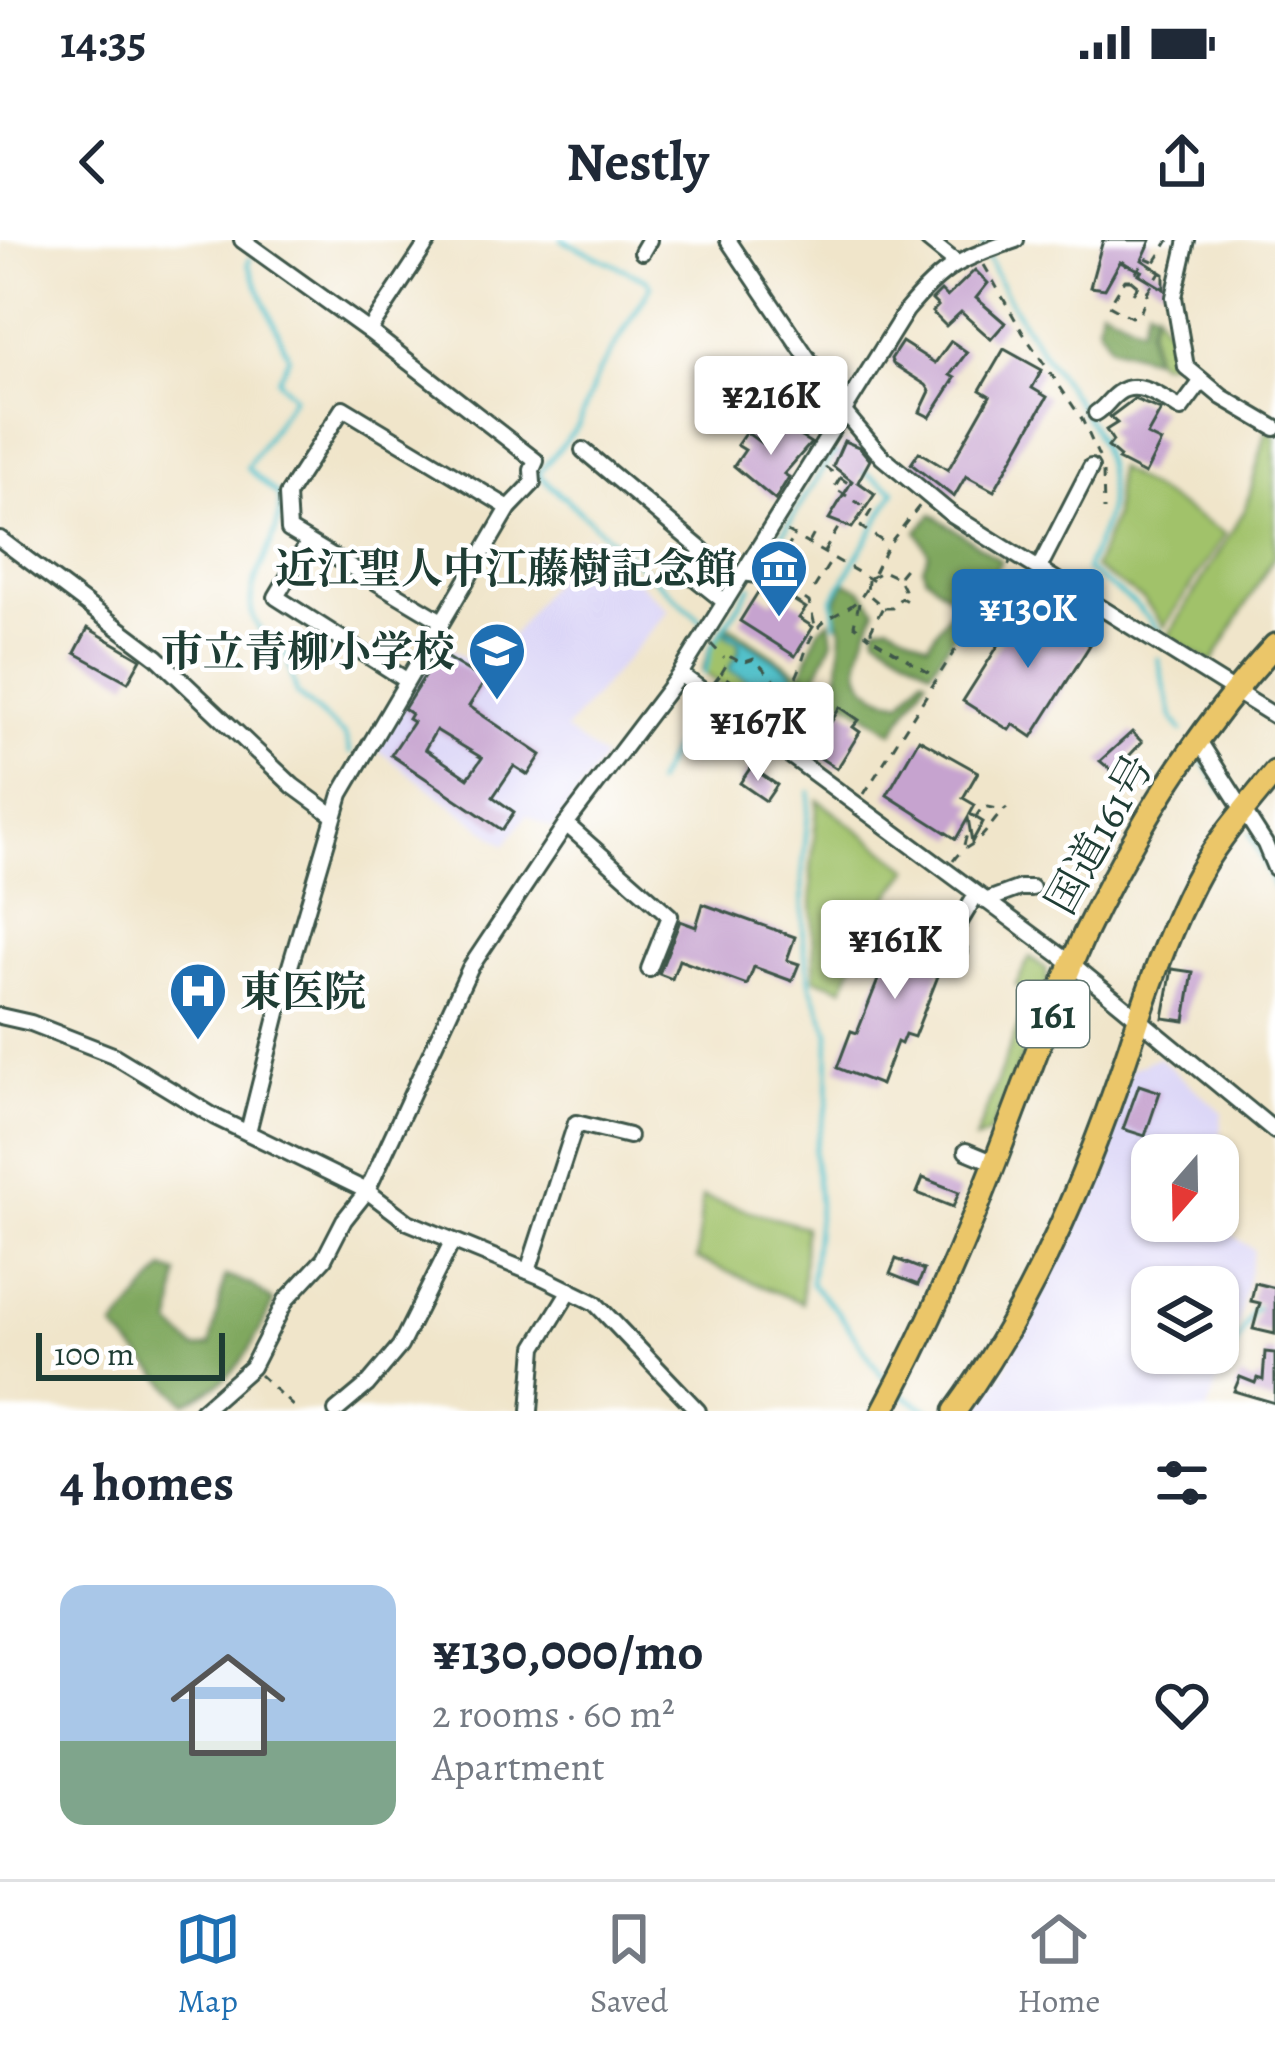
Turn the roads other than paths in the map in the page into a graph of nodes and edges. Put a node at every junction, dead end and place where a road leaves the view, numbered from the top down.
1 (242, 240) edge
2 (429, 240) edge
3 (728, 240) edge
4 (928, 240) edge
5 (1016, 240) edge
6 (1187, 240) edge
7 (954, 261) junction
8 (369, 331) junction
9 (1201, 382) junction
10 (844, 412) junction
11 (1096, 413) dead end
12 (1275, 428) edge
13 (583, 450) dead end
14 (1091, 467) dead end
15 (508, 508) junction
16 (0, 538) edge
17 (308, 542) junction
18 (1040, 568) junction
19 (743, 573) junction
20 (774, 579) road end
21 (724, 602) junction
22 (440, 620) junction
23 (1275, 645) edge
24 (680, 674) junction
25 (406, 680) junction
26 (1235, 691) junction
27 (1275, 716) edge
28 (1199, 741) junction
29 (1275, 772) edge
30 (1244, 810) junction
31 (334, 816) junction
32 (566, 824) junction
33 (1275, 868) edge
34 (1032, 888) dead end
35 (981, 898) junction
36 (960, 952) dead end
37 (1072, 964) junction
38 (649, 969) dead end
39 (0, 1016) edge
40 (1138, 1016) junction
41 (1275, 1131) edge
42 (248, 1132) junction
43 (629, 1136) dead end
44 (966, 1151) dead end
45 (995, 1163) junction
46 (367, 1191) junction
47 (452, 1242) junction
48 (528, 1271) junction
49 (570, 1290) junction
50 (202, 1411) edge
51 (336, 1411) edge
52 (530, 1411) edge
53 (698, 1411) edge
54 (883, 1411) edge
55 (955, 1411) edge

1 - 8 street
2 - 8 street
3 - 10 street
4 - 7 street
5 - 7 street
6 - 9 street
7 - 10 street
8 - 15 street
9 - 11 street
9 - 12 street
10 - 18 street
10 - 19 street
13 - 21 street
14 - 18 street
15 - 17 street
15 - 22 street
16 - 31 street
17 - 22 street
17 - 25 street
18 - 26 street
19 - 20 street
19 - 21 street
21 - 24 street
22 - 25 street
23 - 26 highway, 国道161号 / 161
24 - 32 street
24 - 35 street
25 - 31 street
26 - 27 street
26 - 28 highway, 国道161号 / 161
28 - 30 street
28 - 37 highway, 国道161号 / 161
29 - 30 highway, 161
30 - 33 street
30 - 40 highway, 161
31 - 42 street
32 - 38 street
32 - 46 street
34 - 35 street
35 - 36 street
35 - 37 street
37 - 40 street
37 - 45 highway, 国道161号 / 161
39 - 42 street
40 - 41 street
40 - 55 highway, 161
42 - 46 street
43 - 48 street
44 - 45 street
45 - 54 highway, 国道161号 / 161
46 - 47 street
46 - 50 street
47 - 48 street
47 - 51 street
48 - 49 street
49 - 52 street
49 - 53 street

